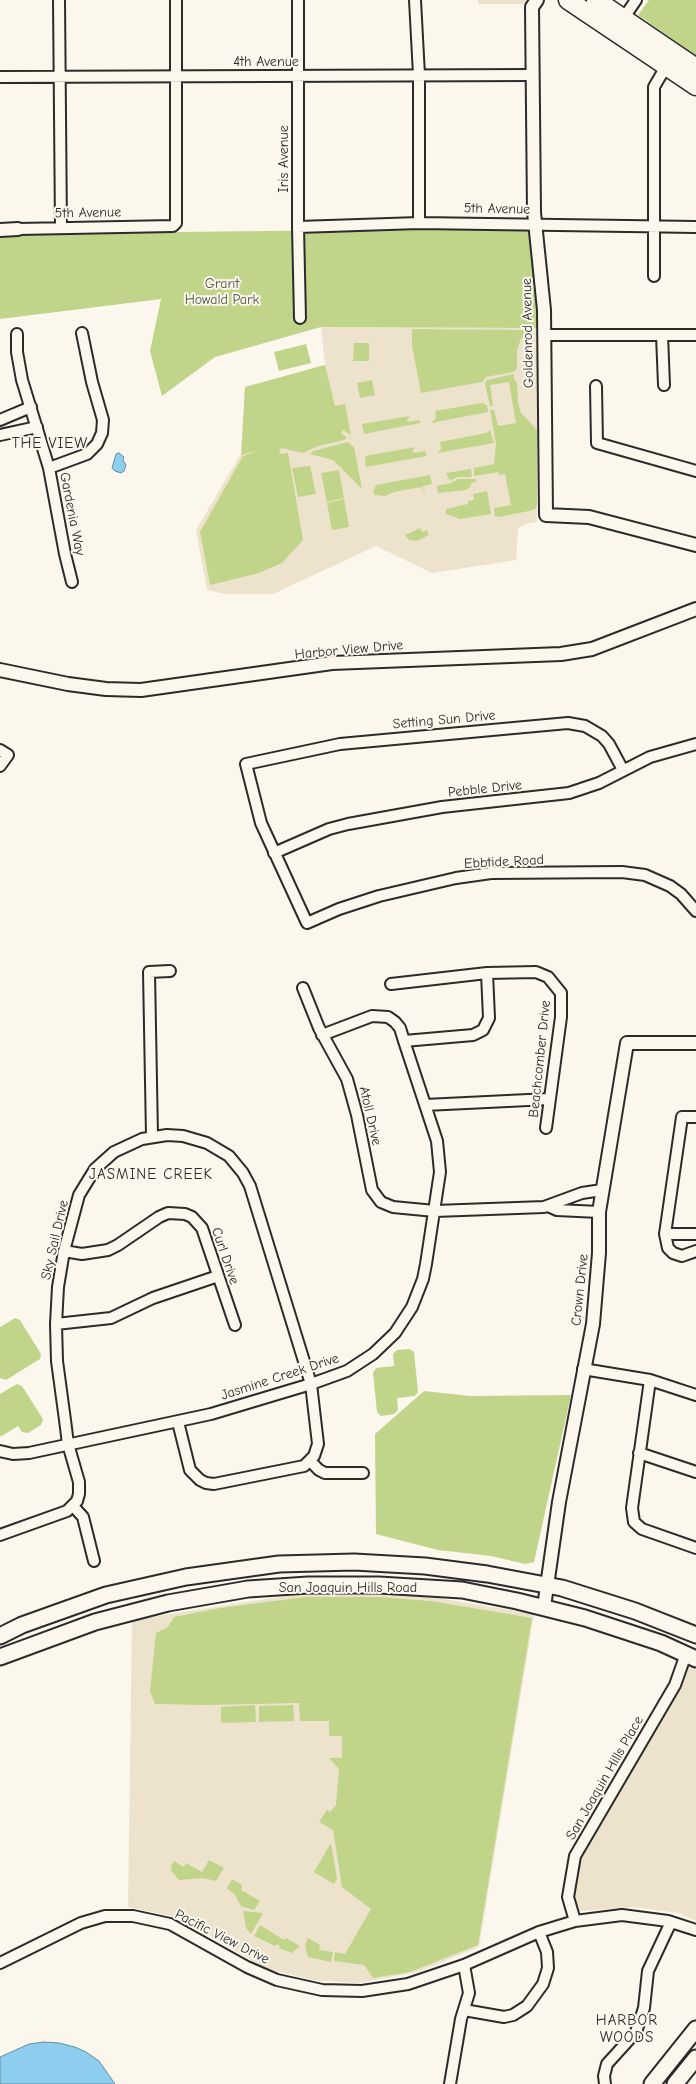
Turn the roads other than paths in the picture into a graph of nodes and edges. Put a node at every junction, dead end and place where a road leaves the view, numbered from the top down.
1 (59, 0) edge
2 (176, 0) edge
3 (298, 0) edge
4 (416, 0) edge
5 (537, 0) edge
6 (568, 0) edge
7 (596, 0) edge
8 (636, 0) edge
9 (623, 19) junction
10 (671, 59) junction
11 (696, 68) edge
12 (418, 75) junction
13 (532, 75) junction
14 (60, 76) junction
15 (176, 76) junction
16 (297, 76) junction
17 (0, 77) edge
18 (696, 86) edge
19 (419, 223) junction
20 (534, 225) junction
21 (298, 226) junction
22 (654, 226) junction
23 (696, 227) edge
24 (61, 228) junction
25 (18, 229) joint
26 (0, 230) edge
27 (654, 276) dead end
28 (300, 318) dead end
29 (82, 333) dead end
30 (17, 334) dead end
31 (545, 335) junction
32 (662, 335) junction
33 (696, 335) edge
34 (664, 384) dead end
35 (596, 386) dead end
36 (31, 407) junction
37 (0, 420) edge
38 (37, 427) junction
39 (0, 435) edge
40 (49, 468) junction
41 (696, 471) edge
42 (696, 545) edge
43 (72, 582) dead end
44 (696, 609) edge
45 (0, 670) edge
46 (696, 744) edge
47 (0, 750) edge
48 (0, 766) edge
49 (623, 770) junction
50 (274, 853) junction
51 (696, 911) edge
52 (170, 971) dead end
53 (487, 973) junction
54 (392, 984) dead end
55 (303, 988) dead end
56 (322, 1035) junction
57 (404, 1041) junction
58 (696, 1043) edge
59 (549, 1099) junction
60 (426, 1105) junction
61 (696, 1117) edge
62 (546, 1128) dead end
63 (152, 1136) junction
64 (602, 1190) junction
65 (582, 1193) junction
66 (548, 1206) junction
67 (581, 1210) junction
68 (435, 1211) junction
69 (599, 1212) junction
70 (665, 1234) junction
71 (696, 1234) edge
72 (64, 1251) junction
73 (696, 1251) edge
74 (218, 1276) junction
75 (56, 1324) junction
76 (235, 1325) dead end
77 (584, 1369) junction
78 (650, 1380) junction
79 (311, 1384) junction
80 (696, 1394) edge
81 (178, 1422) junction
82 (68, 1444) junction
83 (0, 1451) edge
84 (639, 1453) junction
85 (310, 1461) junction
86 (696, 1472) edge
87 (363, 1473) dead end
88 (73, 1506) junction
89 (0, 1535) edge
90 (696, 1548) edge
91 (94, 1561) dead end
92 (546, 1585) junction
93 (544, 1607) junction
94 (696, 1635) edge
95 (0, 1636) edge
96 (0, 1657) edge
97 (691, 1657) edge
98 (575, 1921) junction
99 (671, 1922) junction
100 (696, 1930) edge
101 (540, 1932) junction
102 (0, 1963) edge
103 (464, 1965) junction
104 (464, 2010) junction
105 (696, 2029) edge
106 (696, 2058) edge
107 (450, 2084) edge
108 (605, 2084) edge
109 (652, 2084) edge
110 (675, 2084) edge

1 - 14 street
2 - 15 street
3 - 16 street, Iris Avenue
4 - 12 street
5 - 13 street, Goldenrod Avenue
6 - 10 highway
7 - 9 highway
8 - 9 street
9 - 10 highway
10 - 11 highway
10 - 18 highway
10 - 22 street
12 - 13 street, 4th Avenue
12 - 16 street, 4th Avenue
12 - 19 street
13 - 20 street, Goldenrod Avenue
14 - 15 street, 4th Avenue
14 - 17 street, 4th Avenue
14 - 24 street
15 - 16 street, 4th Avenue
15 - 24 street, 5th Avenue
16 - 21 street, Iris Avenue
19 - 20 street, 5th Avenue
19 - 21 street, 5th Avenue
20 - 22 street, 5th Avenue
20 - 31 street, Goldenrod Avenue
21 - 28 street, Iris Avenue
22 - 23 street, 5th Avenue
22 - 27 street
24 - 25 street, 5th Avenue
25 - 26 street, 5th Avenue
29 - 40 street
30 - 36 street, Gardenia Way
31 - 32 street
31 - 42 street, Goldenrod Avenue
32 - 33 street
32 - 34 street
35 - 41 street
36 - 37 street
36 - 38 street, Gardenia Way
38 - 39 street
38 - 40 street, Gardenia Way
40 - 43 street, Gardenia Way
44 - 45 street, Harbor View Drive
46 - 49 street, Pebble Drive
47 - 48 street
49 - 50 street, Pebble Drive
49 - 50 street, Setting Sun Drive
50 - 51 street, Ebbtide Road
52 - 63 street
53 - 54 street, Beachcomber Drive
53 - 57 street
53 - 59 street, Beachcomber Drive
55 - 56 street, Atoll Drive
56 - 57 street, Jasmine Creek Drive
56 - 68 street, Atoll Drive
57 - 60 street, Jasmine Creek Drive
58 - 64 street, Crown Drive
59 - 60 street
59 - 62 street, Beachcomber Drive
60 - 68 street, Jasmine Creek Drive
61 - 70 street
63 - 72 street, Sky Sail Drive
63 - 79 street, Sky Sail Drive
64 - 65 street
64 - 69 street, Crown Drive
65 - 66 street
65 - 67 street
66 - 67 street
66 - 68 street, Atoll Drive
67 - 69 street
68 - 79 street, Jasmine Creek Drive
69 - 77 street, Crown Drive
70 - 71 street
70 - 73 street
72 - 74 street, Curl Drive
72 - 75 street, Sky Sail Drive
74 - 75 street
74 - 76 street, Curl Drive
75 - 82 street, Sky Sail Drive
77 - 78 street
77 - 92 street, Crown Drive
78 - 80 street
78 - 84 street
79 - 81 street, Jasmine Creek Drive
79 - 85 street, Sky Sail Drive
81 - 82 street, Jasmine Creek Drive
81 - 85 street
82 - 83 street, Jasmine Creek Drive
82 - 88 street, Sky Sail Drive
84 - 86 street
84 - 90 street
85 - 87 street
88 - 89 street
88 - 91 street
92 - 93 street, Crown Drive
92 - 94 main road, San Joaquin Hills Road
92 - 95 main road, San Joaquin Hills Road
93 - 96 main road, San Joaquin Hills Road
93 - 97 main road, San Joaquin Hills Road
97 - 98 street, San Joaquin Hills Place
98 - 99 street, Pacific View Drive
98 - 101 street, Pacific View Drive
99 - 100 street, Pacific View Drive
99 - 108 street
101 - 103 street, Pacific View Drive
101 - 104 street
102 - 103 street, Pacific View Drive
103 - 104 street
104 - 107 street
105 - 109 main road
106 - 110 main road

